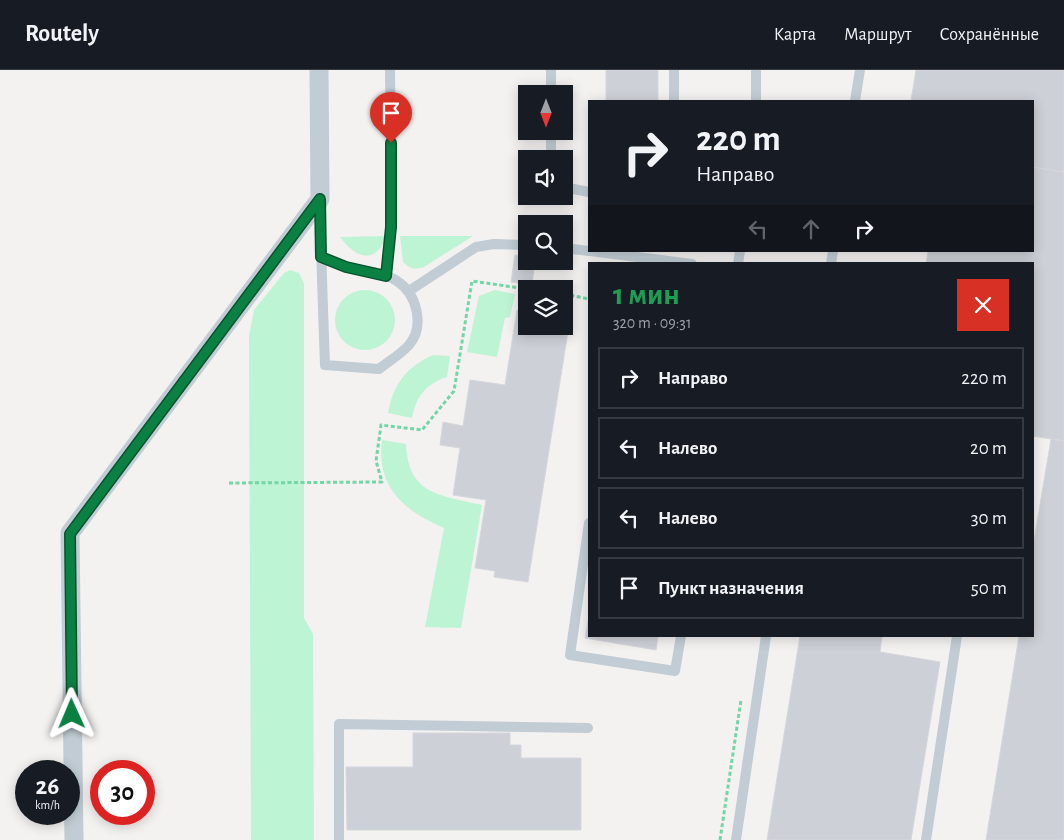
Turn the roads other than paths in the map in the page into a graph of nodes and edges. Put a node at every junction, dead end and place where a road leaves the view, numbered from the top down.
1 (320, 70) edge
2 (390, 70) edge
3 (551, 70) edge
4 (674, 70) edge
5 (756, 70) edge
6 (860, 70) edge
7 (551, 85) edge
8 (674, 100) edge
9 (756, 100) edge
10 (855, 100) edge
11 (573, 189) edge
12 (588, 192) edge
13 (320, 199) junction
14 (518, 245) edge
15 (573, 249) edge
16 (588, 251) edge
17 (593, 252) edge
18 (321, 257) junction
19 (627, 260) edge
20 (660, 262) edge
21 (386, 276) junction
22 (408, 291) junction
23 (588, 530) edge
24 (681, 637) edge
25 (766, 637) edge
26 (957, 637) edge
27 (588, 728) dead end
28 (74, 840) edge
29 (339, 840) edge
30 (736, 840) edge
31 (926, 840) edge

1 - 13 street
2 - 21 lane
3 - 7 lane
4 - 8 lane
5 - 9 lane
6 - 10 lane
11 - 12 lane
13 - 18 lane
13 - 28 street
14 - 22 lane
15 - 16 lane
17 - 19 lane
18 - 21 lane
18 - 22 lane
19 - 20 lane
21 - 22 lane
23 - 24 lane
25 - 30 lane
26 - 31 lane
27 - 29 lane

